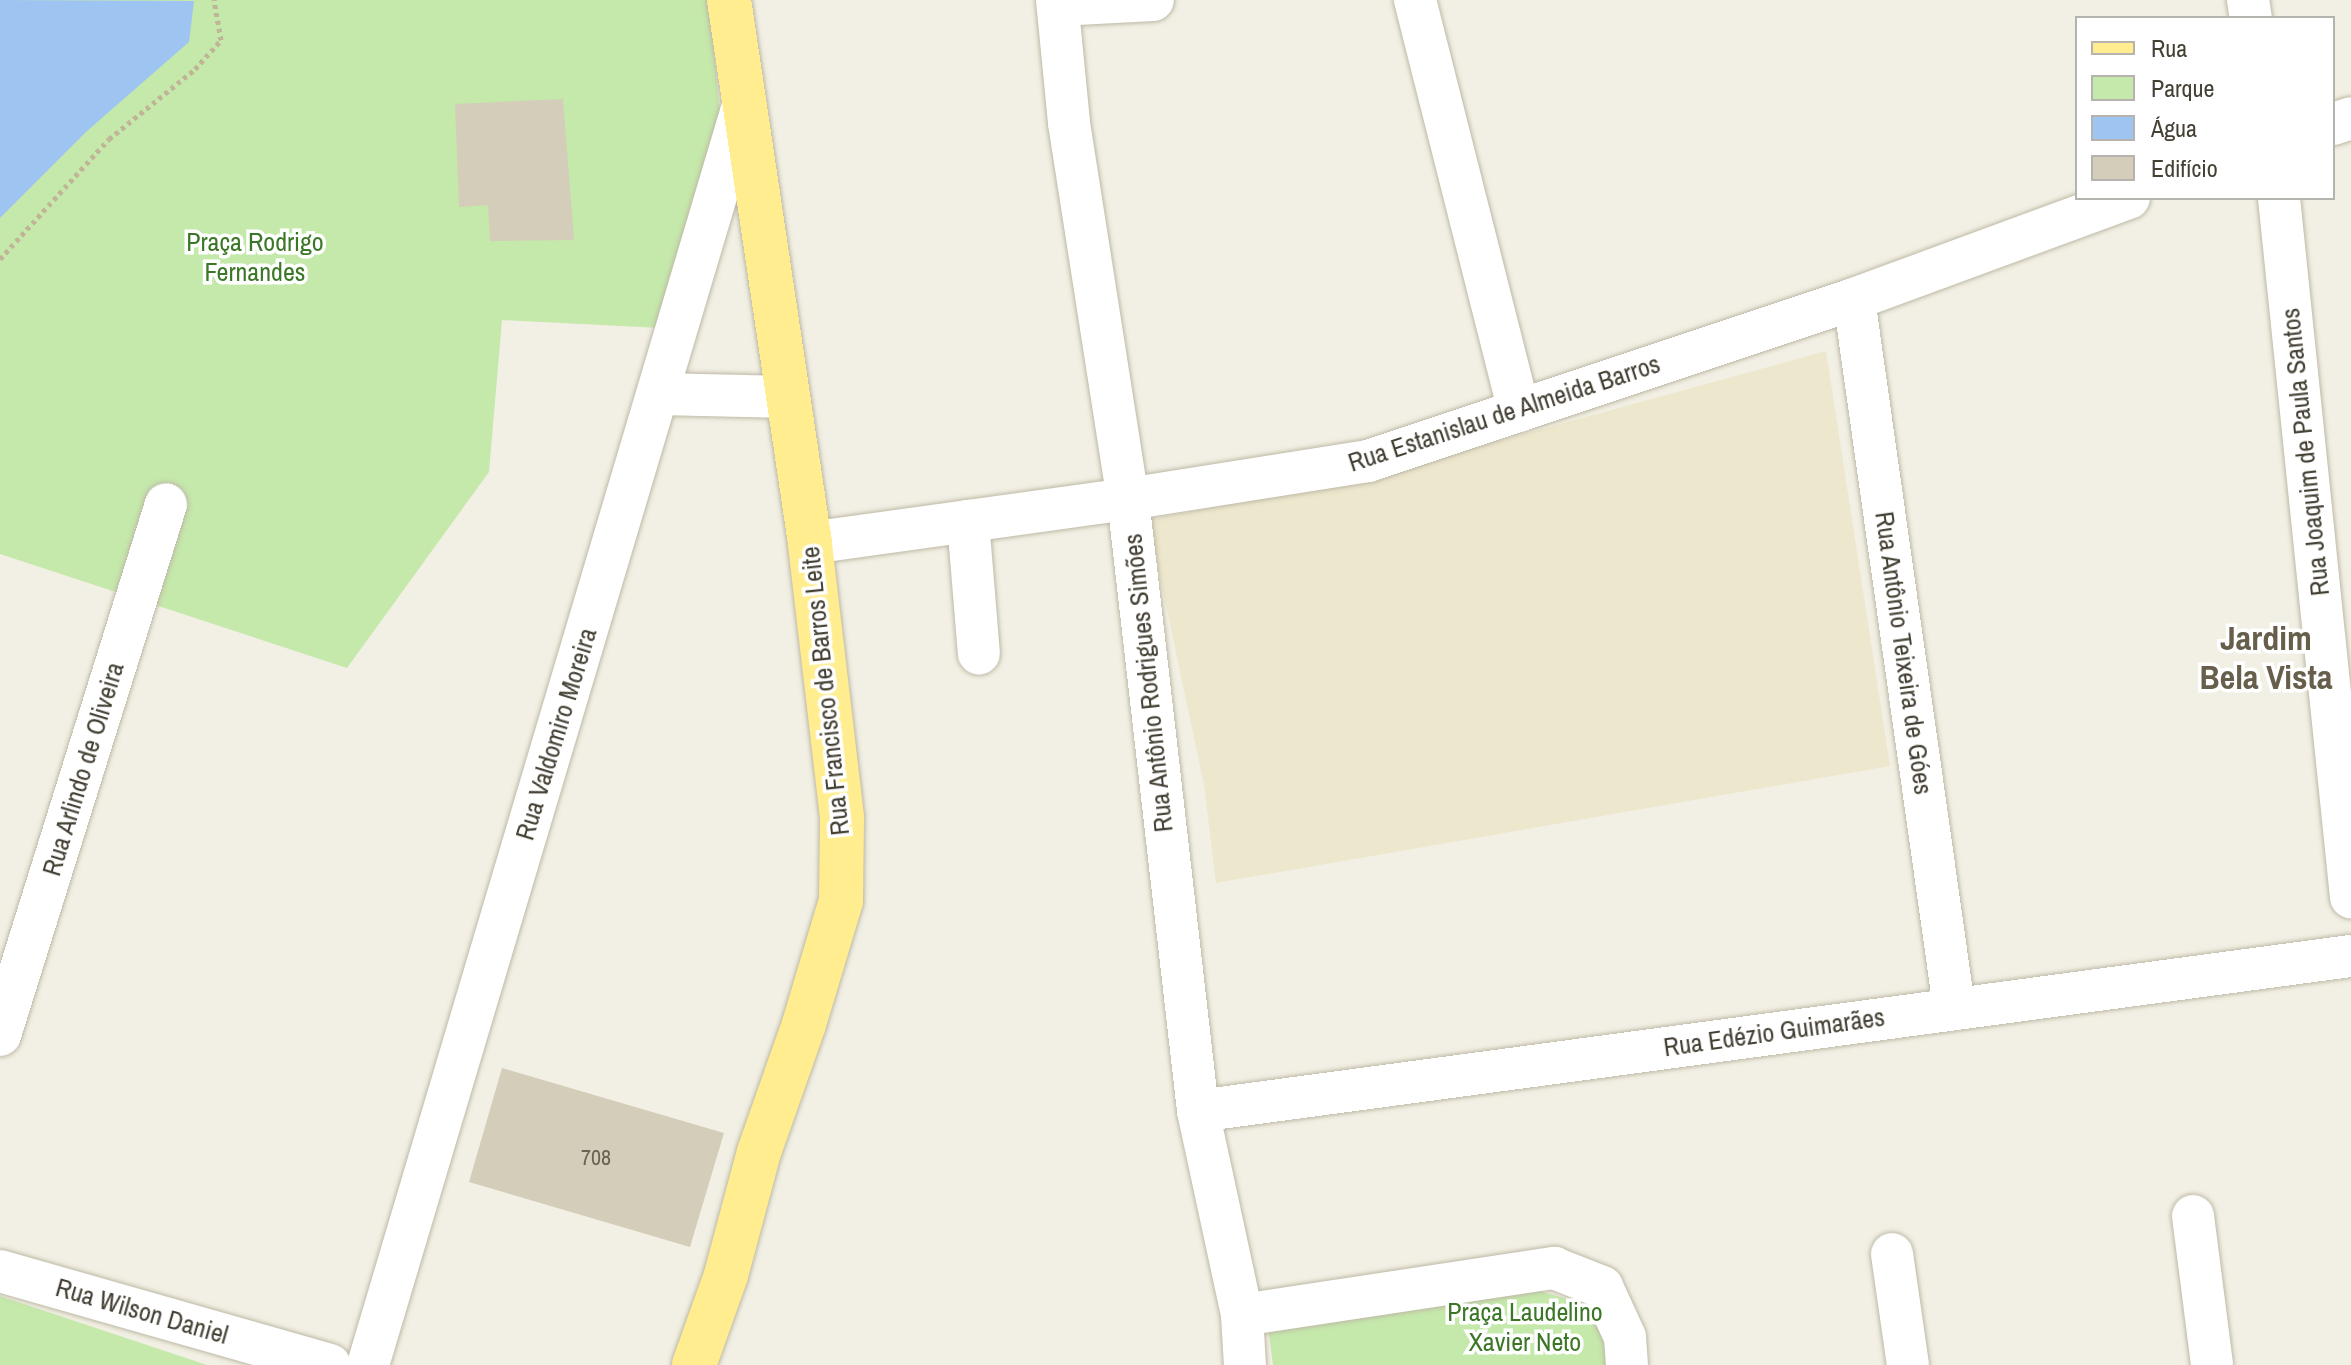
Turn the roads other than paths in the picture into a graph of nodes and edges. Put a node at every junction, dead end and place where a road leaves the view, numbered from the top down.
1 (729, 0) edge
2 (1153, 0) edge
3 (1415, 0) edge
4 (1057, 3) edge
5 (744, 102) junction
6 (2124, 200) edge
7 (2279, 200) edge
8 (1854, 299) junction
9 (658, 394) junction
10 (789, 397) junction
11 (1519, 411) junction
12 (1128, 499) junction
13 (166, 504) dead end
14 (968, 521) junction
15 (810, 543) junction
16 (979, 654) dead end
17 (2351, 897) edge
18 (2351, 956) edge
19 (1954, 1007) junction
20 (0, 1035) edge
21 (1198, 1111) junction
22 (2193, 1216) dead end
23 (1892, 1254) dead end
24 (0, 1271) edge
25 (1242, 1315) junction
26 (330, 1365) edge
27 (368, 1365) edge
28 (694, 1365) edge
29 (1245, 1365) edge
30 (1627, 1365) edge
31 (1908, 1365) edge
32 (2212, 1365) edge

1 - 5 main road, Rua Francisco de Barros Leite
2 - 4 street
3 - 11 street
4 - 12 street, Rua Antônio Rodrigues Simões
5 - 9 street, Rua Valdomiro Moreira
5 - 10 main road, Rua Francisco de Barros Leite
6 - 8 street, Rua Estanislau de Almeida Barros
7 - 17 street, Rua Joaquim de Paula Santos
8 - 11 street, Rua Estanislau de Almeida Barros
8 - 19 street, Rua Antônio Teixeira de Góes
9 - 10 street
9 - 27 street, Rua Valdomiro Moreira
10 - 15 main road, Rua Francisco de Barros Leite
11 - 12 street, Rua Estanislau de Almeida Barros
12 - 14 street, Rua Estanislau de Almeida Barros
12 - 21 street, Rua Antônio Rodrigues Simões
13 - 20 street, Rua Arlindo de Oliveira
14 - 15 street, Rua Estanislau de Almeida Barros
14 - 16 street
15 - 28 main road, Rua Francisco de Barros Leite
18 - 19 street, Rua Edézio Guimarães
19 - 21 street, Rua Edézio Guimarães
21 - 25 street, Rua Antônio Rodrigues Simões
22 - 32 street
23 - 31 street
24 - 26 street, Rua Wilson Daniel
25 - 29 street, Rua Antônio Rodrigues Simões
25 - 30 street

